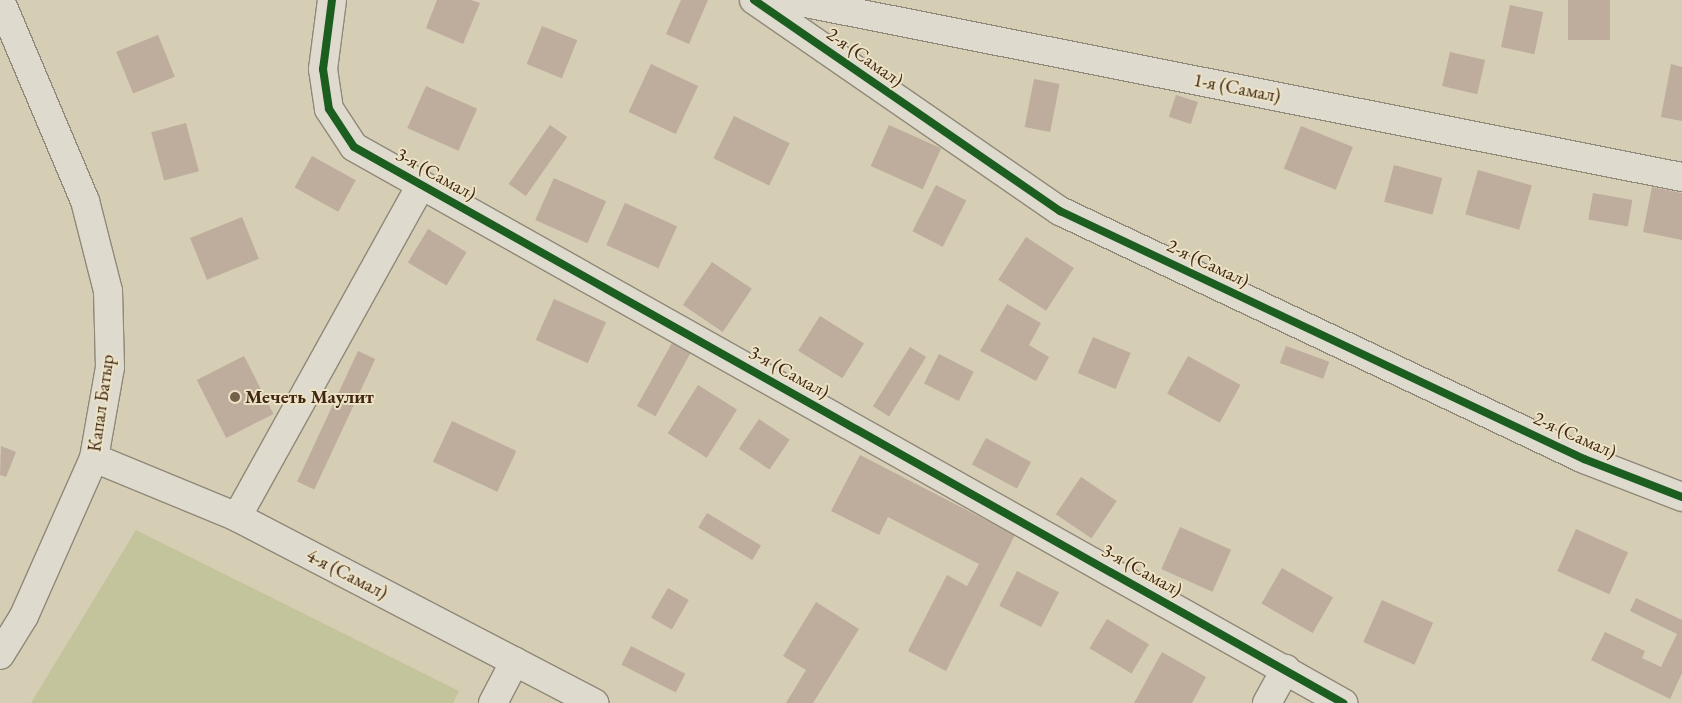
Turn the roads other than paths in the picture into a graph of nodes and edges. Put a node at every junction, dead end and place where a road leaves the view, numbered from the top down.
1 (0, 0) edge
2 (332, 0) edge
3 (754, 0) edge
4 (791, 0) edge
5 (1682, 177) edge
6 (421, 185) junction
7 (94, 458) junction
8 (1682, 497) edge
9 (237, 517) junction
10 (0, 655) edge
11 (515, 661) junction
12 (1286, 669) junction
13 (494, 703) edge
14 (595, 703) edge
15 (1267, 703) edge
16 (1343, 703) edge

1 - 7 street, Капал Батыр
2 - 6 street, 3-я (Самал)
3 - 8 street, 2-я (Самал)
4 - 5 street, 1-я (Самал)
6 - 9 street
6 - 12 street, 3-я (Самал)
7 - 9 street, 4-я (Самал)
7 - 10 street, Капал Батыр
9 - 11 street, 4-я (Самал)
11 - 13 street
11 - 14 street, 4-я (Самал)
12 - 15 street
12 - 16 street, 3-я (Самал)

